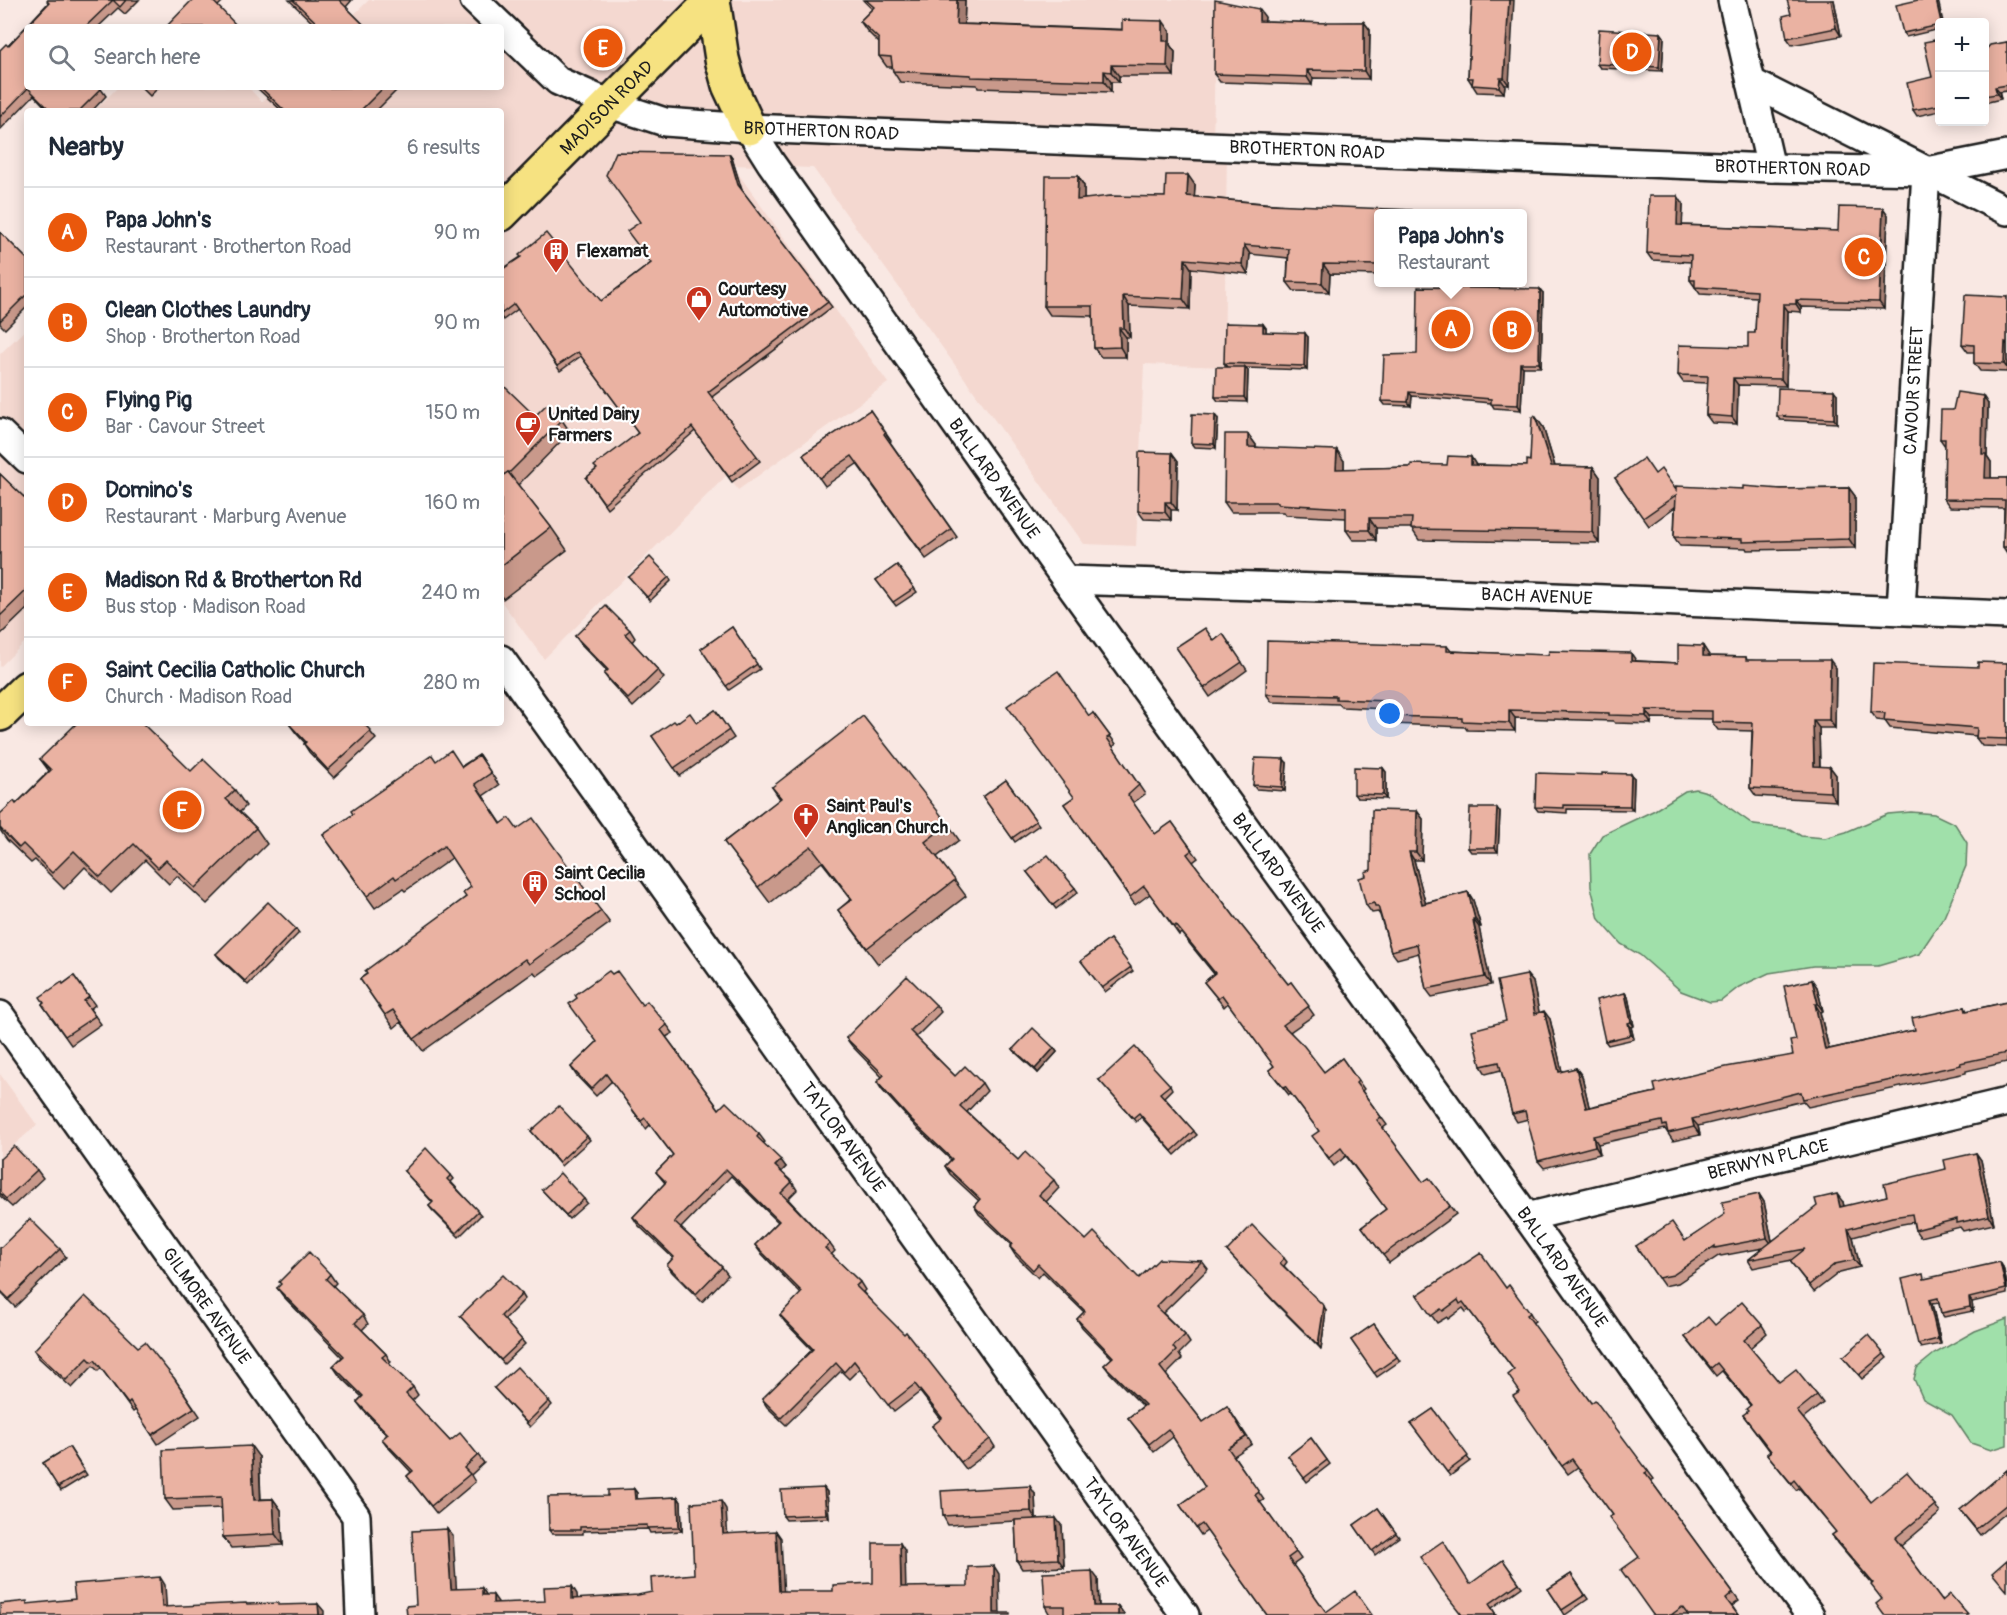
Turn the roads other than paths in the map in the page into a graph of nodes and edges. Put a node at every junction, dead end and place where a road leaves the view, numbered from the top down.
1 (474, 0) edge
2 (713, 0) edge
3 (1732, 0) edge
4 (499, 24) edge
5 (504, 29) edge
6 (1751, 82) junction
7 (610, 104) junction
8 (749, 128) junction
9 (2007, 155) edge
10 (1771, 168) junction
11 (1926, 171) junction
12 (504, 211) edge
13 (2007, 211) edge
14 (0, 433) edge
15 (24, 456) edge
16 (1066, 580) junction
17 (1901, 610) junction
18 (2007, 615) edge
19 (504, 663) edge
20 (24, 691) edge
21 (0, 714) edge
22 (0, 1015) edge
23 (2007, 1102) edge
24 (1527, 1217) junction
25 (360, 1615) edge
26 (1185, 1615) edge
27 (1810, 1615) edge

1 - 4 street, BROTHERTON ROAD
2 - 7 main road, MADISON ROAD
2 - 8 main road
3 - 6 street
5 - 7 street, BROTHERTON ROAD
6 - 10 street
6 - 11 street
7 - 8 street, BROTHERTON ROAD
7 - 12 main road, MADISON ROAD
8 - 10 street, BROTHERTON ROAD
8 - 16 street, BALLARD AVENUE
9 - 11 street, BROTHERTON ROAD
10 - 11 street, BROTHERTON ROAD
11 - 13 street
11 - 17 street, CAVOUR STREET
14 - 15 street
16 - 17 street, BACH AVENUE
16 - 24 street, BALLARD AVENUE
17 - 18 street, BACH AVENUE
19 - 26 street, TAYLOR AVENUE
20 - 21 main road
22 - 25 street, GILMORE AVENUE
23 - 24 street, BERWYN PLACE
24 - 27 street, BALLARD AVENUE

